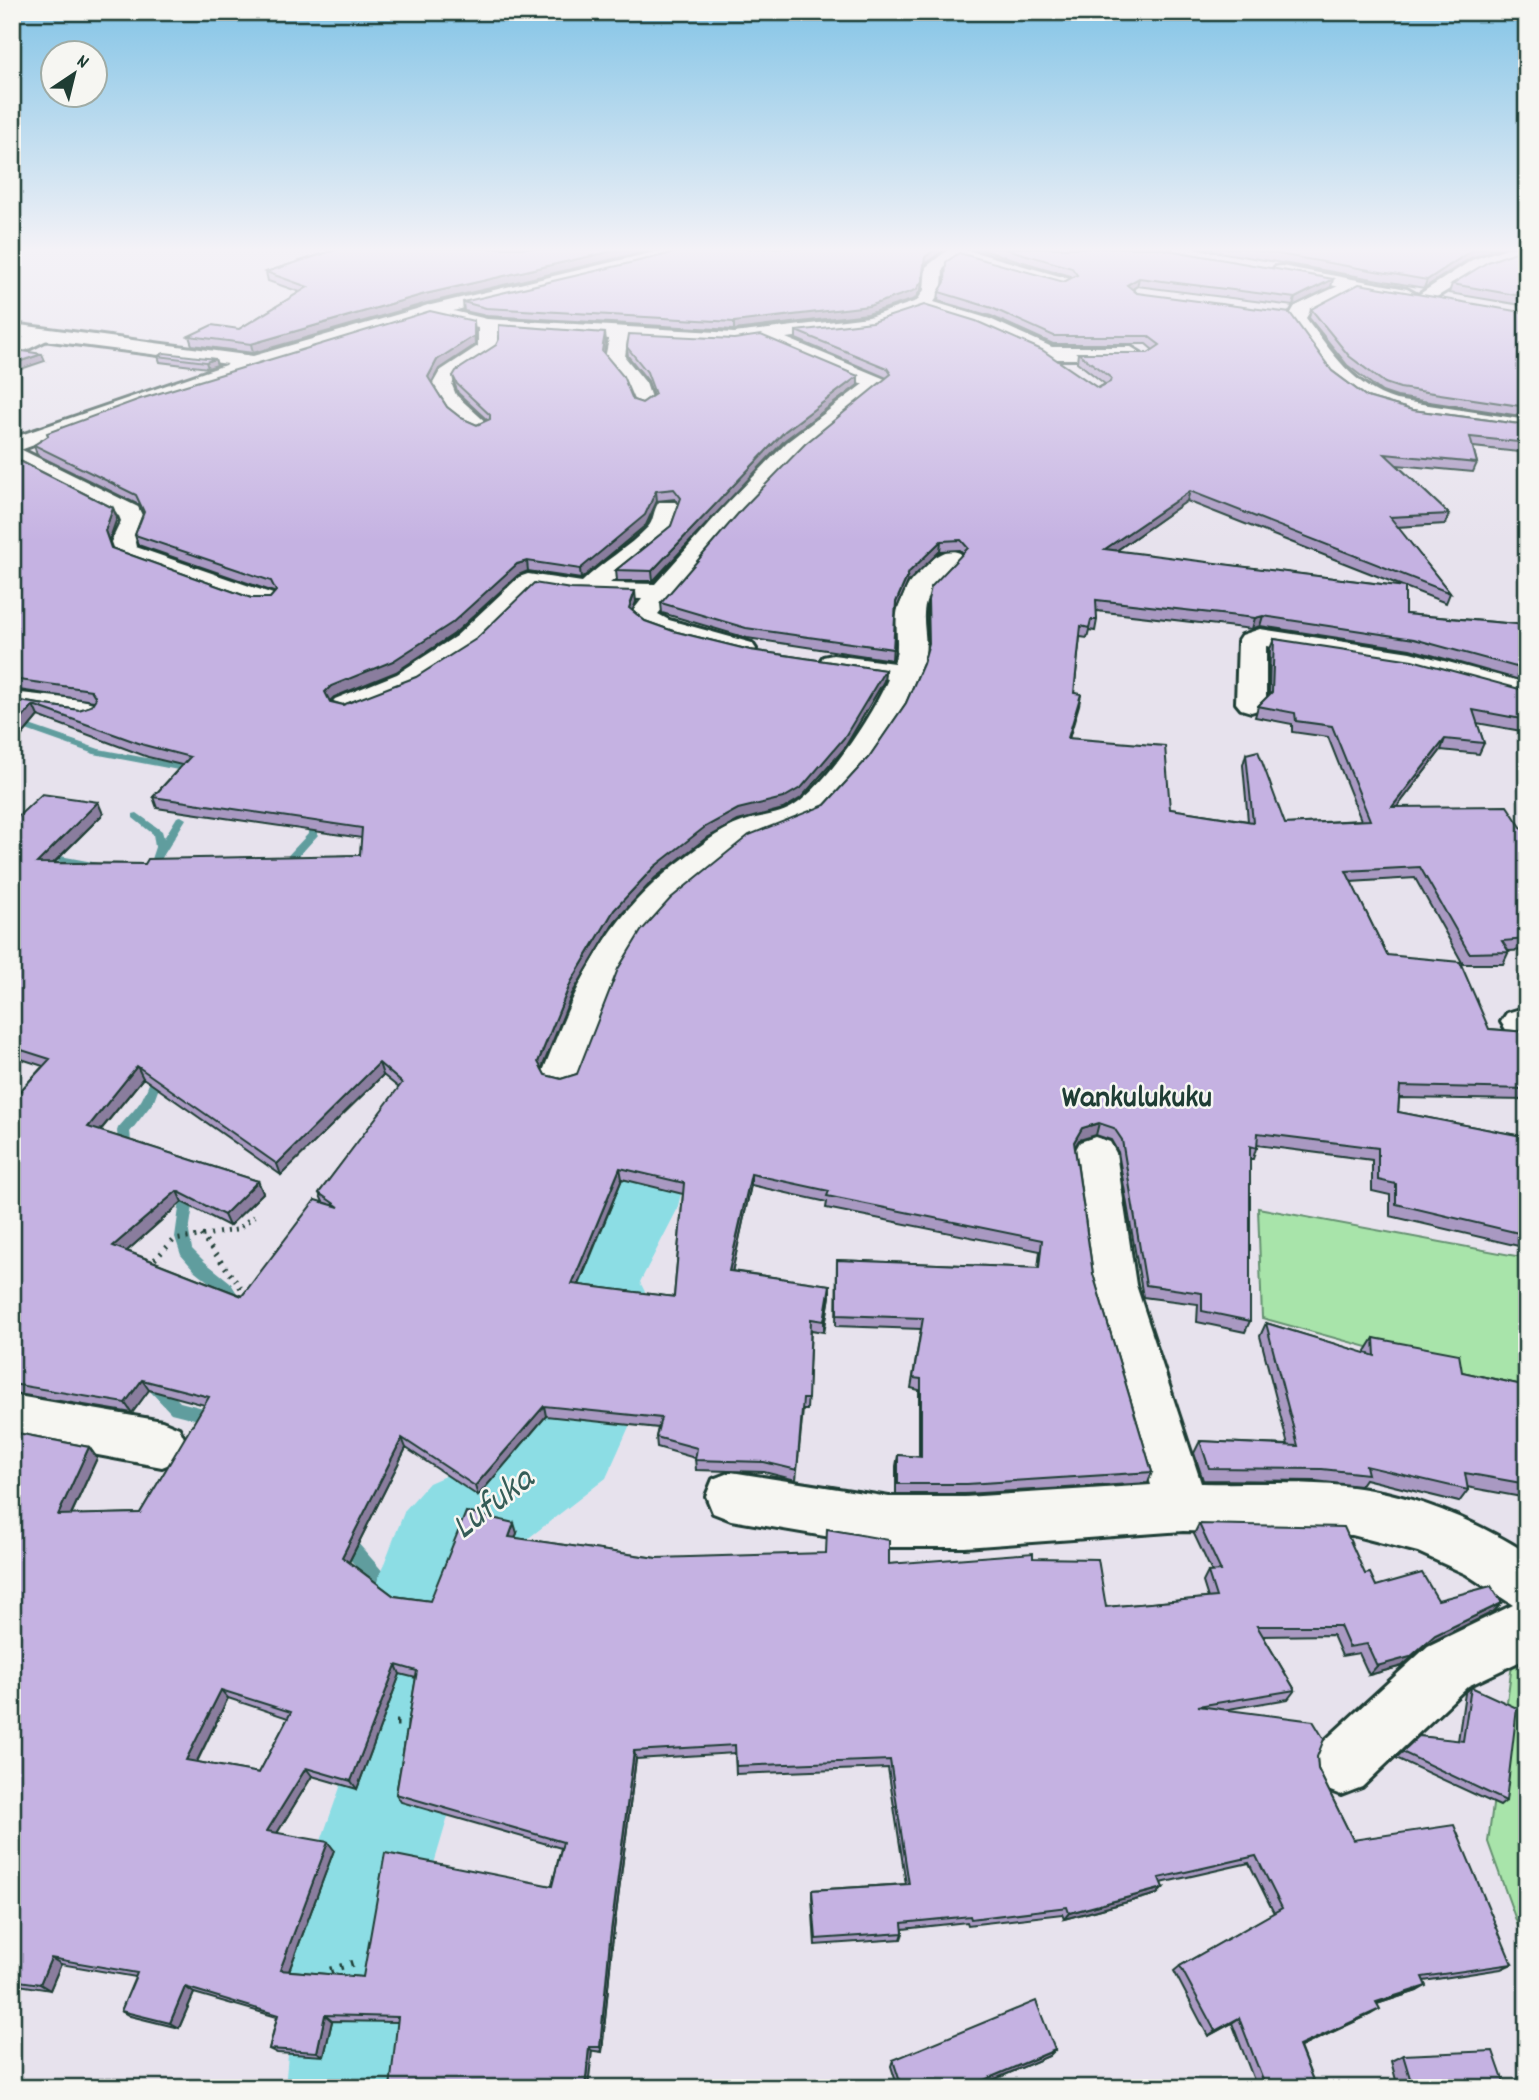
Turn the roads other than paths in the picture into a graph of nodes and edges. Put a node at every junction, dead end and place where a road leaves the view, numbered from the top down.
1 (150, 346) edge
2 (306, 346) edge
3 (488, 346) edge
4 (616, 346) edge
5 (788, 346) edge
6 (1034, 346) edge
7 (1319, 346) edge
8 (1049, 353) junction
9 (1146, 353) edge
10 (253, 361) junction
11 (1075, 372) edge
12 (643, 404) edge
13 (479, 426) edge
14 (1527, 427) edge
15 (12, 446) edge
16 (12, 452) edge
17 (667, 507) edge
18 (951, 558) edge
19 (590, 588) junction
20 (660, 592) junction
21 (264, 600) edge
22 (770, 654) edge
23 (811, 660) edge
24 (904, 673) junction
25 (1527, 692) edge
26 (12, 701) edge
27 (1251, 702) dead end
28 (345, 705) edge
29 (83, 709) edge
30 (562, 1074) dead end
31 (1095, 1153) dead end
32 (12, 1417) edge
33 (162, 1444) dead end
34 (731, 1496) dead end
35 (1183, 1507) junction
36 (1527, 1584) edge
37 (1527, 1626) edge
38 (1341, 1766) dead end

1 - 10 street
2 - 10 street
3 - 13 street
4 - 12 street
5 - 20 street
6 - 8 street
7 - 14 street
8 - 9 street
8 - 11 street
10 - 15 street
16 - 21 street
17 - 19 street
18 - 24 street
19 - 20 street
19 - 28 street
20 - 22 street
23 - 24 street
24 - 30 street
25 - 27 street
26 - 29 street
31 - 35 street
32 - 33 street
34 - 35 street
35 - 36 street
37 - 38 street

